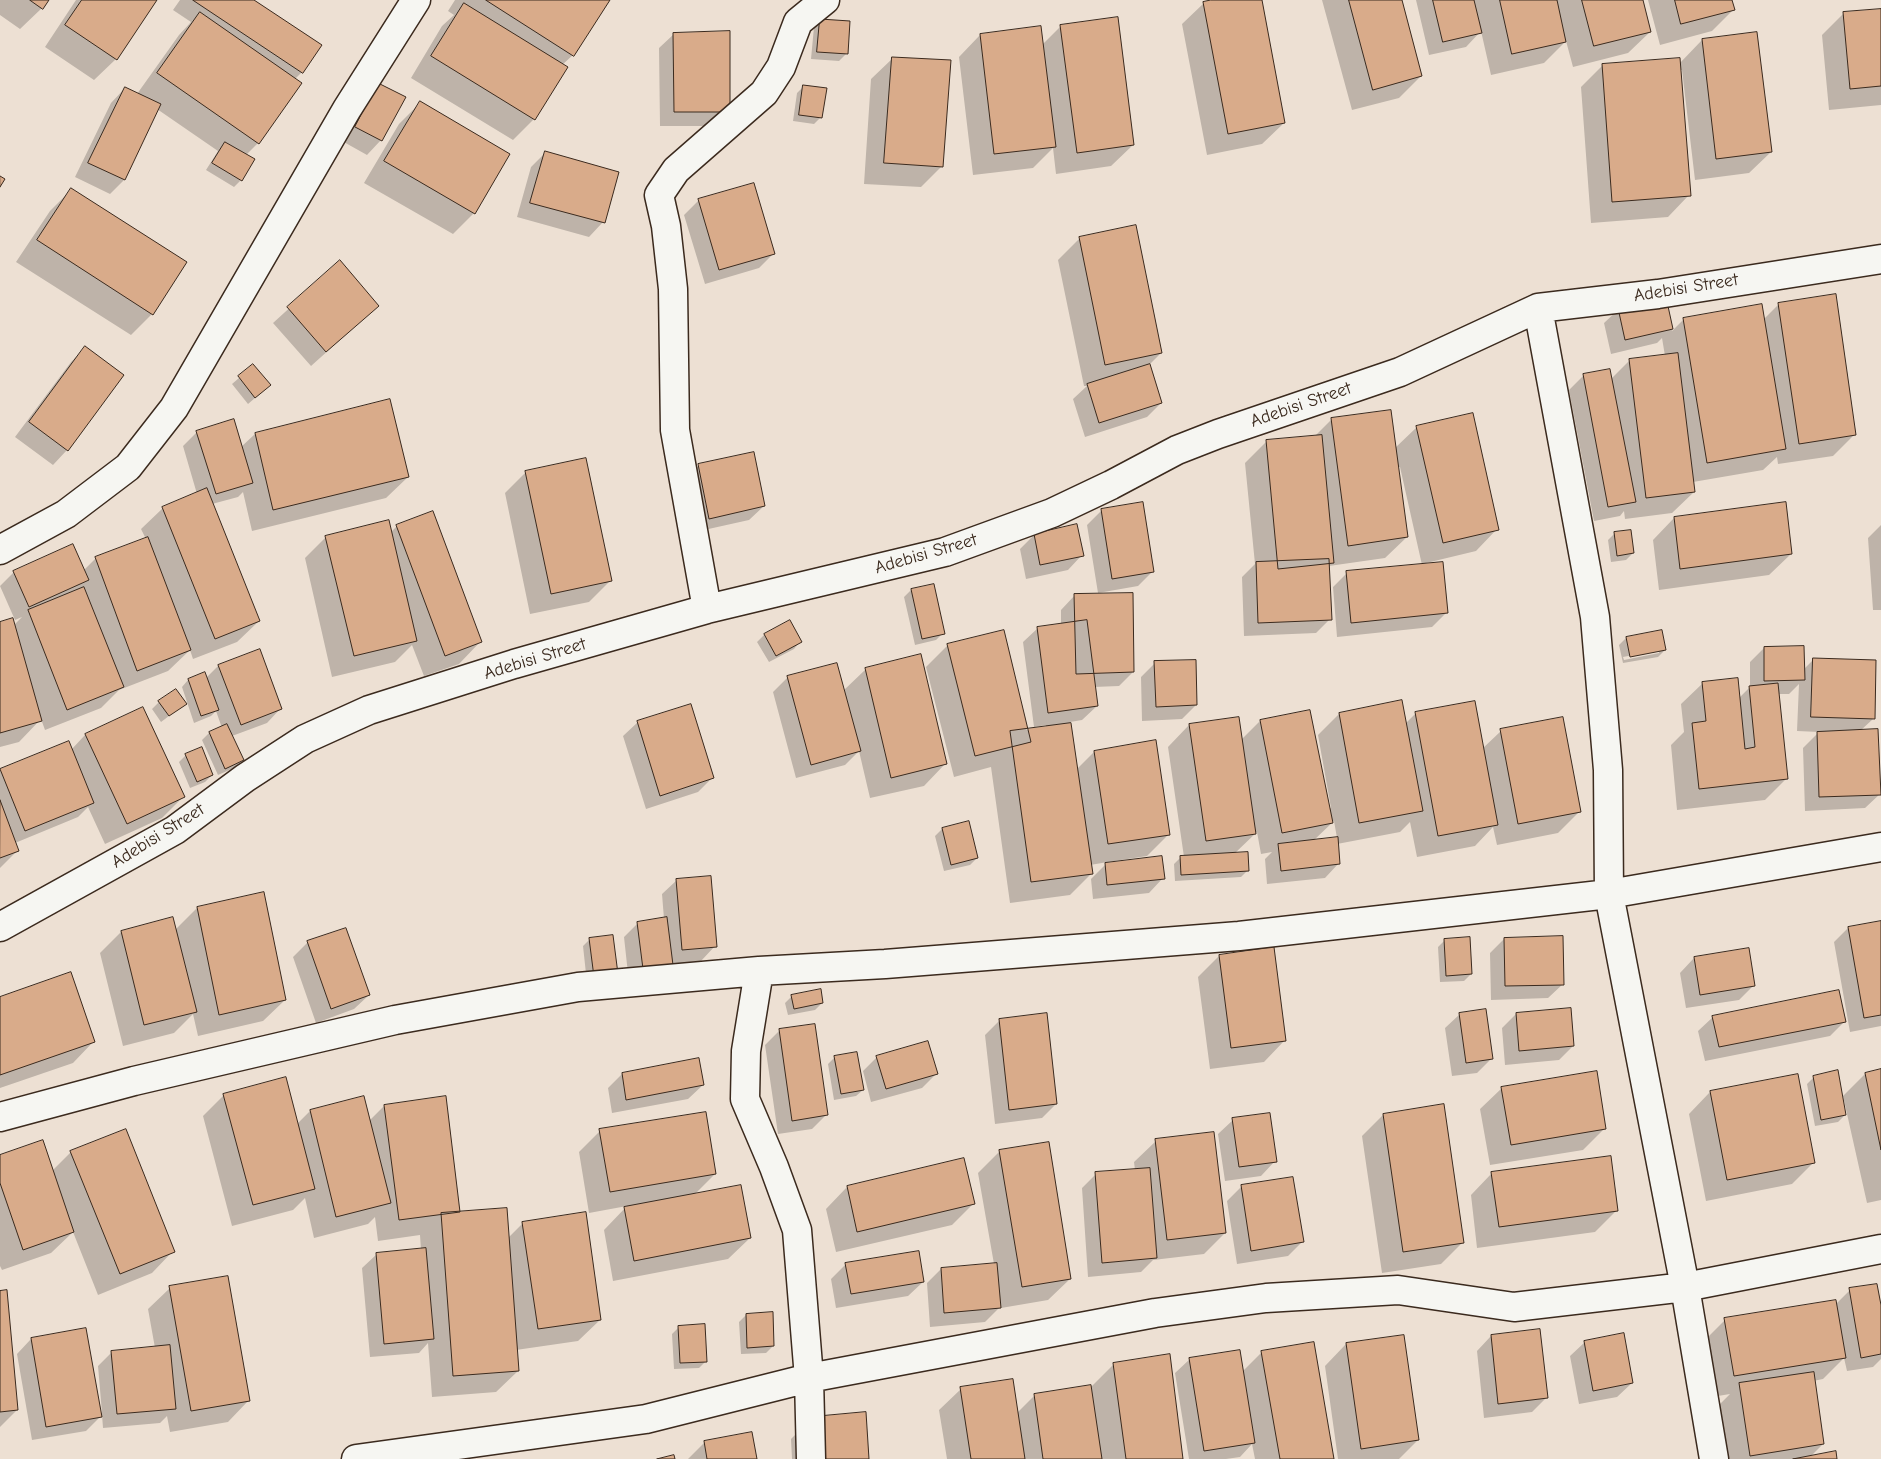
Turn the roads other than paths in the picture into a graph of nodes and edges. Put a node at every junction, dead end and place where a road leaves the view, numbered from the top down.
1 (416, 0) edge
2 (825, 0) edge
3 (1881, 259) edge
4 (1538, 308) junction
5 (0, 550) edge
6 (707, 609) junction
7 (1881, 847) edge
8 (1609, 894) junction
9 (0, 927) edge
10 (759, 971) junction
11 (0, 1117) edge
12 (1881, 1248) edge
13 (1685, 1287) junction
14 (809, 1378) junction
15 (356, 1459) edge
16 (811, 1459) edge
17 (1714, 1459) edge

1 - 5 street
2 - 6 street
3 - 4 street, Adebisi Street
4 - 6 street, Adebisi Street
4 - 8 street
6 - 9 street, Adebisi Street
7 - 8 street
8 - 10 street
8 - 13 street
10 - 11 street
10 - 14 street
12 - 13 street
13 - 14 street
13 - 17 street
14 - 15 street
14 - 16 street

